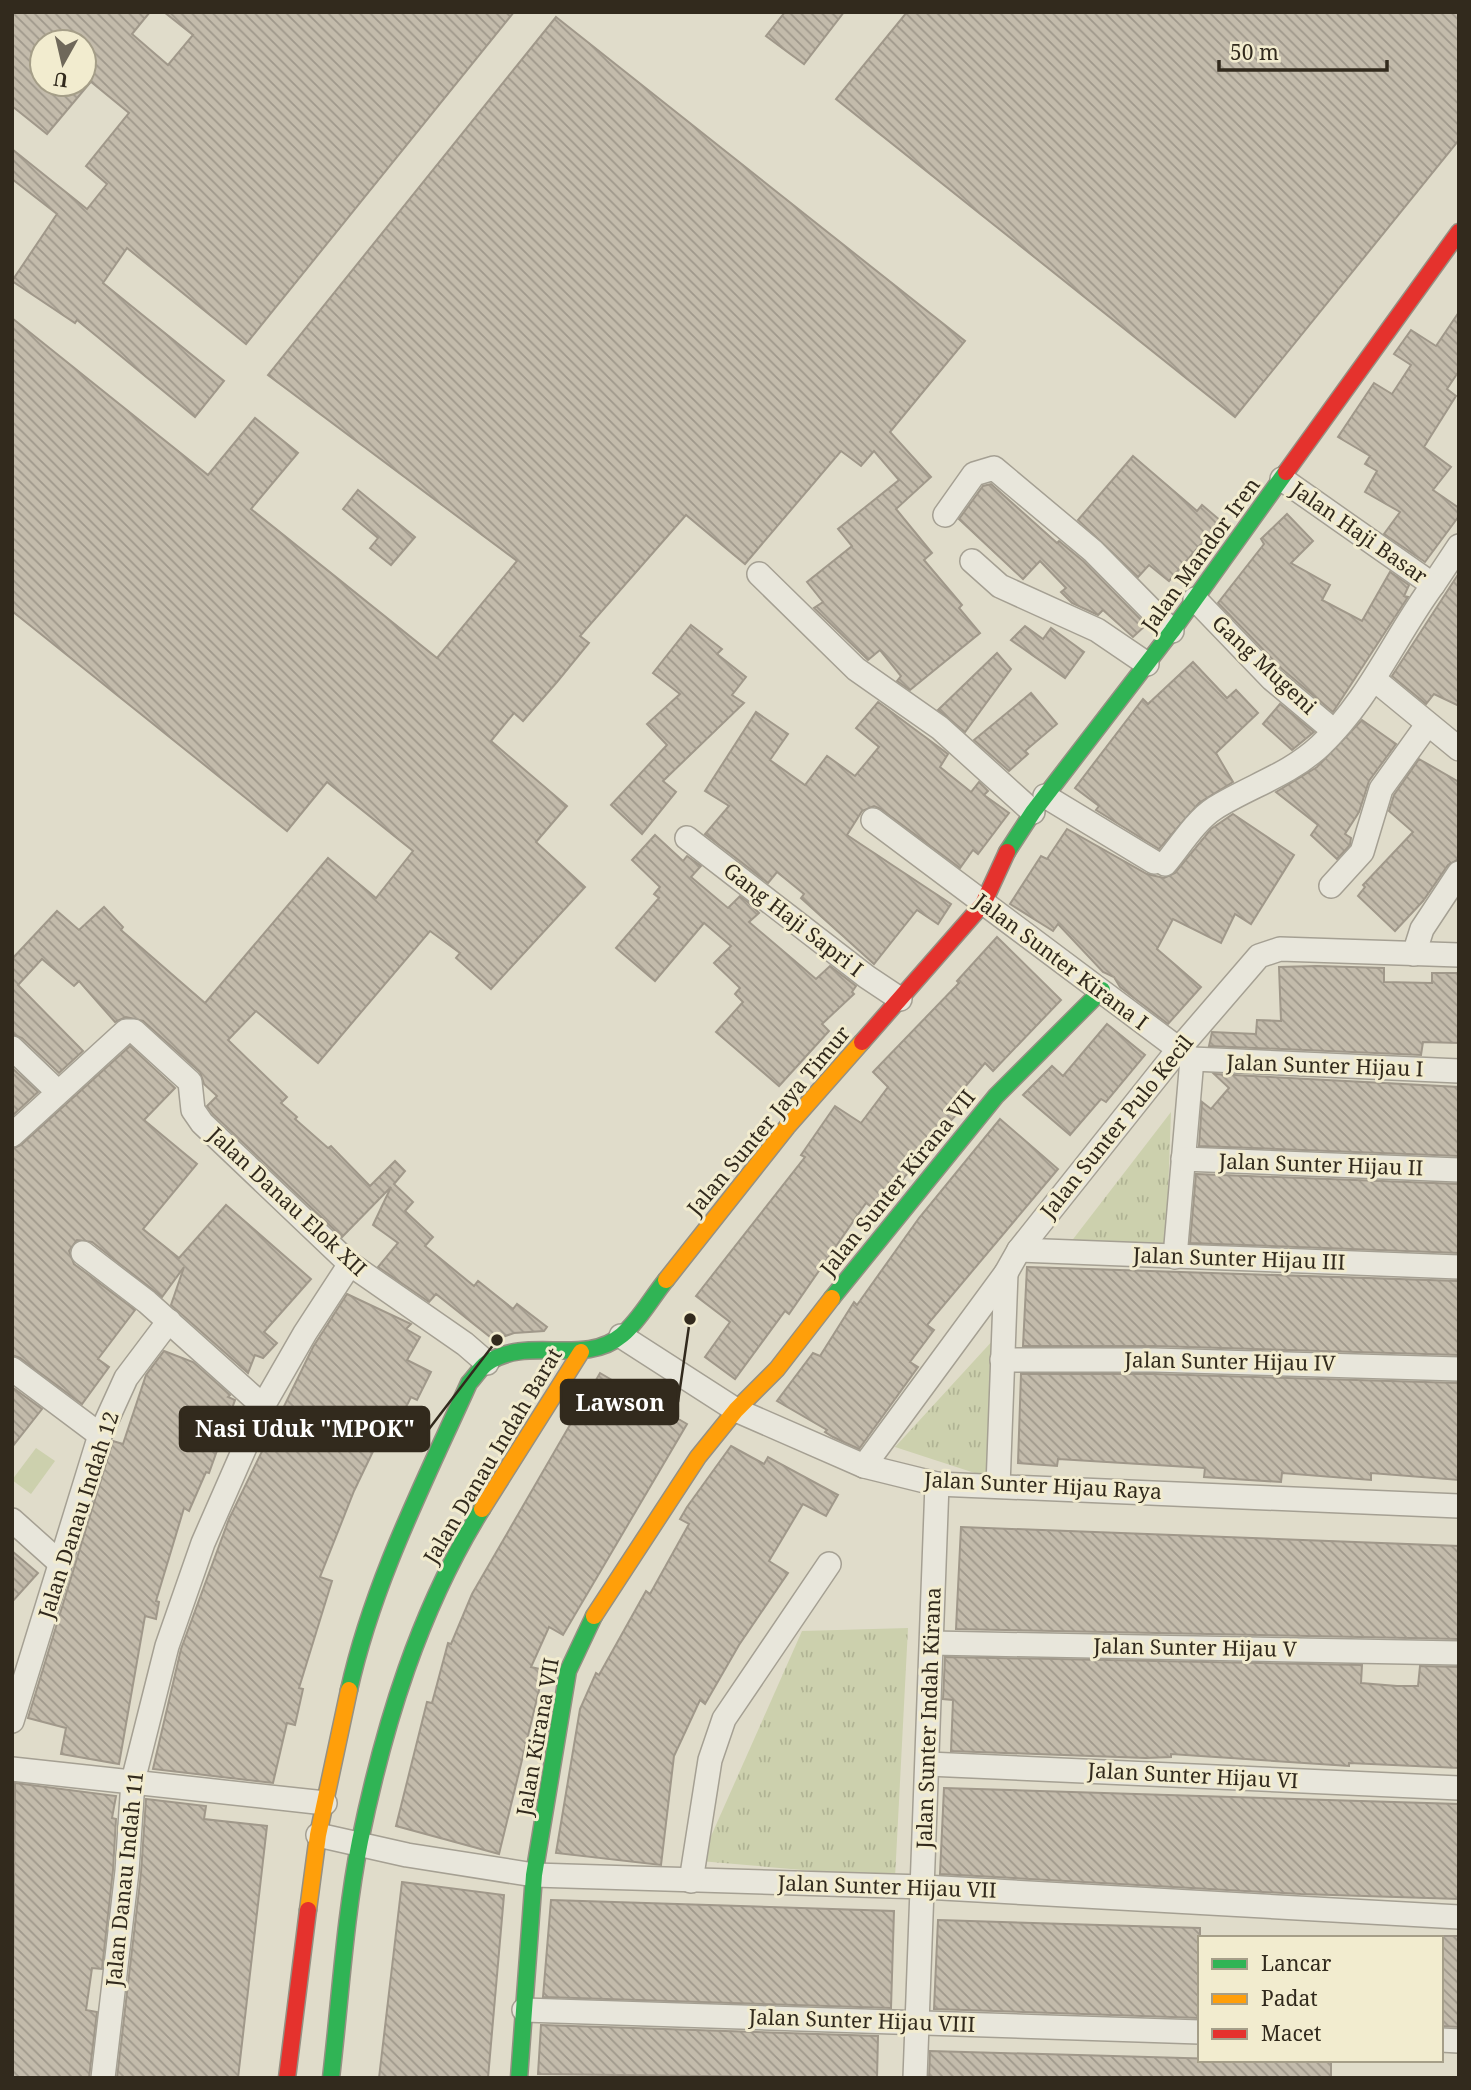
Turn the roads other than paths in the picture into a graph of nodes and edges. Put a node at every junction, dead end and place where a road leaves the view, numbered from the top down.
1 (1459, 232) edge
2 (1282, 479) junction
3 (945, 515) dead end
4 (1459, 546) edge
5 (972, 561) dead end
6 (759, 574) dead end
7 (1433, 585) junction
8 (1195, 599) junction
9 (1172, 631) junction
10 (1147, 664) junction
11 (1375, 680) junction
12 (1427, 726) junction
13 (1335, 731) junction
14 (1459, 749) edge
15 (1039, 804) junction
16 (873, 820) dead end
17 (687, 838) dead end
18 (1459, 873) edge
19 (1331, 886) dead end
20 (983, 904) junction
21 (1414, 954) junction
22 (1459, 956) edge
23 (1102, 990) junction
24 (900, 999) junction
25 (12, 1048) edge
26 (1185, 1054) junction
27 (1459, 1071) edge
28 (58, 1092) junction
29 (12, 1135) edge
30 (1183, 1159) junction
31 (1459, 1170) edge
32 (1018, 1250) junction
33 (83, 1253) dead end
34 (1175, 1257) junction
35 (350, 1264) junction
36 (1459, 1267) edge
37 (1006, 1273) junction
38 (169, 1321) junction
39 (621, 1336) junction
40 (580, 1352) junction
41 (1002, 1360) junction
42 (487, 1363) junction
43 (12, 1368) edge
44 (1459, 1369) edge
45 (263, 1406) junction
46 (736, 1410) junction
47 (100, 1435) junction
48 (864, 1466) junction
49 (937, 1483) junction
50 (998, 1486) junction
51 (1459, 1506) edge
52 (12, 1520) edge
53 (60, 1563) junction
54 (829, 1564) dead end
55 (932, 1643) junction
56 (1459, 1653) edge
57 (17, 1681) edge
58 (12, 1721) edge
59 (928, 1764) junction
60 (12, 1769) edge
61 (133, 1781) junction
62 (1459, 1788) edge
63 (325, 1804) junction
64 (318, 1835) junction
65 (360, 1843) junction
66 (534, 1875) junction
67 (691, 1881) junction
68 (924, 1886) junction
69 (1459, 1917) edge
70 (524, 2010) junction
71 (918, 2023) junction
72 (1198, 2032) edge
73 (103, 2078) edge
74 (287, 2078) edge
75 (331, 2078) edge
76 (519, 2078) edge
77 (915, 2078) edge

1 - 2 street, Jalan Mandor Iren
2 - 7 street, Jalan Haji Basar
2 - 8 street, Jalan Mandor Iren
3 - 9 street
4 - 7 street, Jalan Haji Basar
5 - 10 street
6 - 15 street
7 - 11 street
8 - 9 street, Jalan Mandor Iren
8 - 13 street, Gang Mugeni
9 - 10 street, Jalan Mandor Iren
10 - 15 street, Jalan Mandor Iren
11 - 12 street
11 - 13 street
12 - 14 street
12 - 19 street
13 - 15 street
15 - 20 street, Jalan Mandor Iren
16 - 20 street, Jalan Sunter Kirana I
17 - 24 street, Gang Haji Sapri I
18 - 21 street
20 - 23 street, Jalan Sunter Kirana I
20 - 24 street, Jalan Sunter Jaya Timur
21 - 22 street, Jalan Sunter Pulo Kecil
21 - 26 street, Jalan Sunter Pulo Kecil
23 - 26 street, Jalan Sunter Kirana I
23 - 46 street, Jalan Sunter Kirana VII
24 - 39 street, Jalan Sunter Jaya Timur
25 - 28 street
26 - 27 street, Jalan Sunter Hijau I
26 - 30 street
26 - 32 street, Jalan Sunter Pulo Kecil
28 - 29 street
28 - 35 street, Jalan Danau Elok XII
30 - 31 street, Jalan Sunter Hijau II
30 - 34 street
32 - 34 street, Jalan Sunter Hijau III
32 - 37 street, Jalan Sunter Pulo Kecil
33 - 38 street
34 - 36 street, Jalan Sunter Hijau III
35 - 42 street, Jalan Danau Elok XII
35 - 45 street, Jalan Danau Indah 11
37 - 41 street
37 - 48 street, Jalan Sunter Pulo Kecil
38 - 45 street
38 - 47 street, Jalan Danau Indah 12
39 - 40 street
39 - 46 street, Jalan Sunter Hijau Raya
40 - 42 street, Jalan Danau Indah Barat
40 - 65 street, Jalan Danau Indah Barat
41 - 44 street, Jalan Sunter Hijau IV
41 - 50 street
42 - 63 street, Jalan Danau Indah Barat
43 - 47 street
45 - 61 street, Jalan Danau Indah 11
46 - 48 street, Jalan Sunter Hijau Raya
46 - 66 street, Jalan Kirana VII
47 - 53 street, Jalan Danau Indah 12
48 - 49 street, Jalan Sunter Hijau Raya
49 - 50 street, Jalan Sunter Hijau Raya
49 - 55 street, Jalan Sunter Indah Kirana
50 - 51 street, Jalan Sunter Hijau Raya
52 - 53 street
53 - 57 street, Jalan Danau Indah 12
54 - 67 street
55 - 56 street, Jalan Sunter Hijau V
55 - 59 street, Jalan Sunter Indah Kirana
57 - 58 street, Jalan Danau Indah 12
59 - 62 street, Jalan Sunter Hijau VI
59 - 68 street, Jalan Sunter Indah Kirana
60 - 61 street
61 - 63 street
61 - 73 street, Jalan Danau Indah 11
63 - 64 street, Jalan Danau Indah Barat
64 - 65 street, Jalan Sunter Hijau VII
64 - 74 street, Jalan Danau Indah Barat
65 - 66 street, Jalan Sunter Hijau VII
65 - 75 street, Jalan Danau Indah Barat
66 - 67 street, Jalan Sunter Hijau VII
66 - 70 street, Jalan Kirana VII
67 - 68 street, Jalan Sunter Hijau VII
68 - 69 street, Jalan Sunter Hijau VII
68 - 71 street, Jalan Sunter Indah Kirana
70 - 71 street, Jalan Sunter Hijau VIII
70 - 76 street, Jalan Kirana VII
71 - 72 street, Jalan Sunter Hijau VIII
71 - 77 street, Jalan Sunter Indah Kirana

